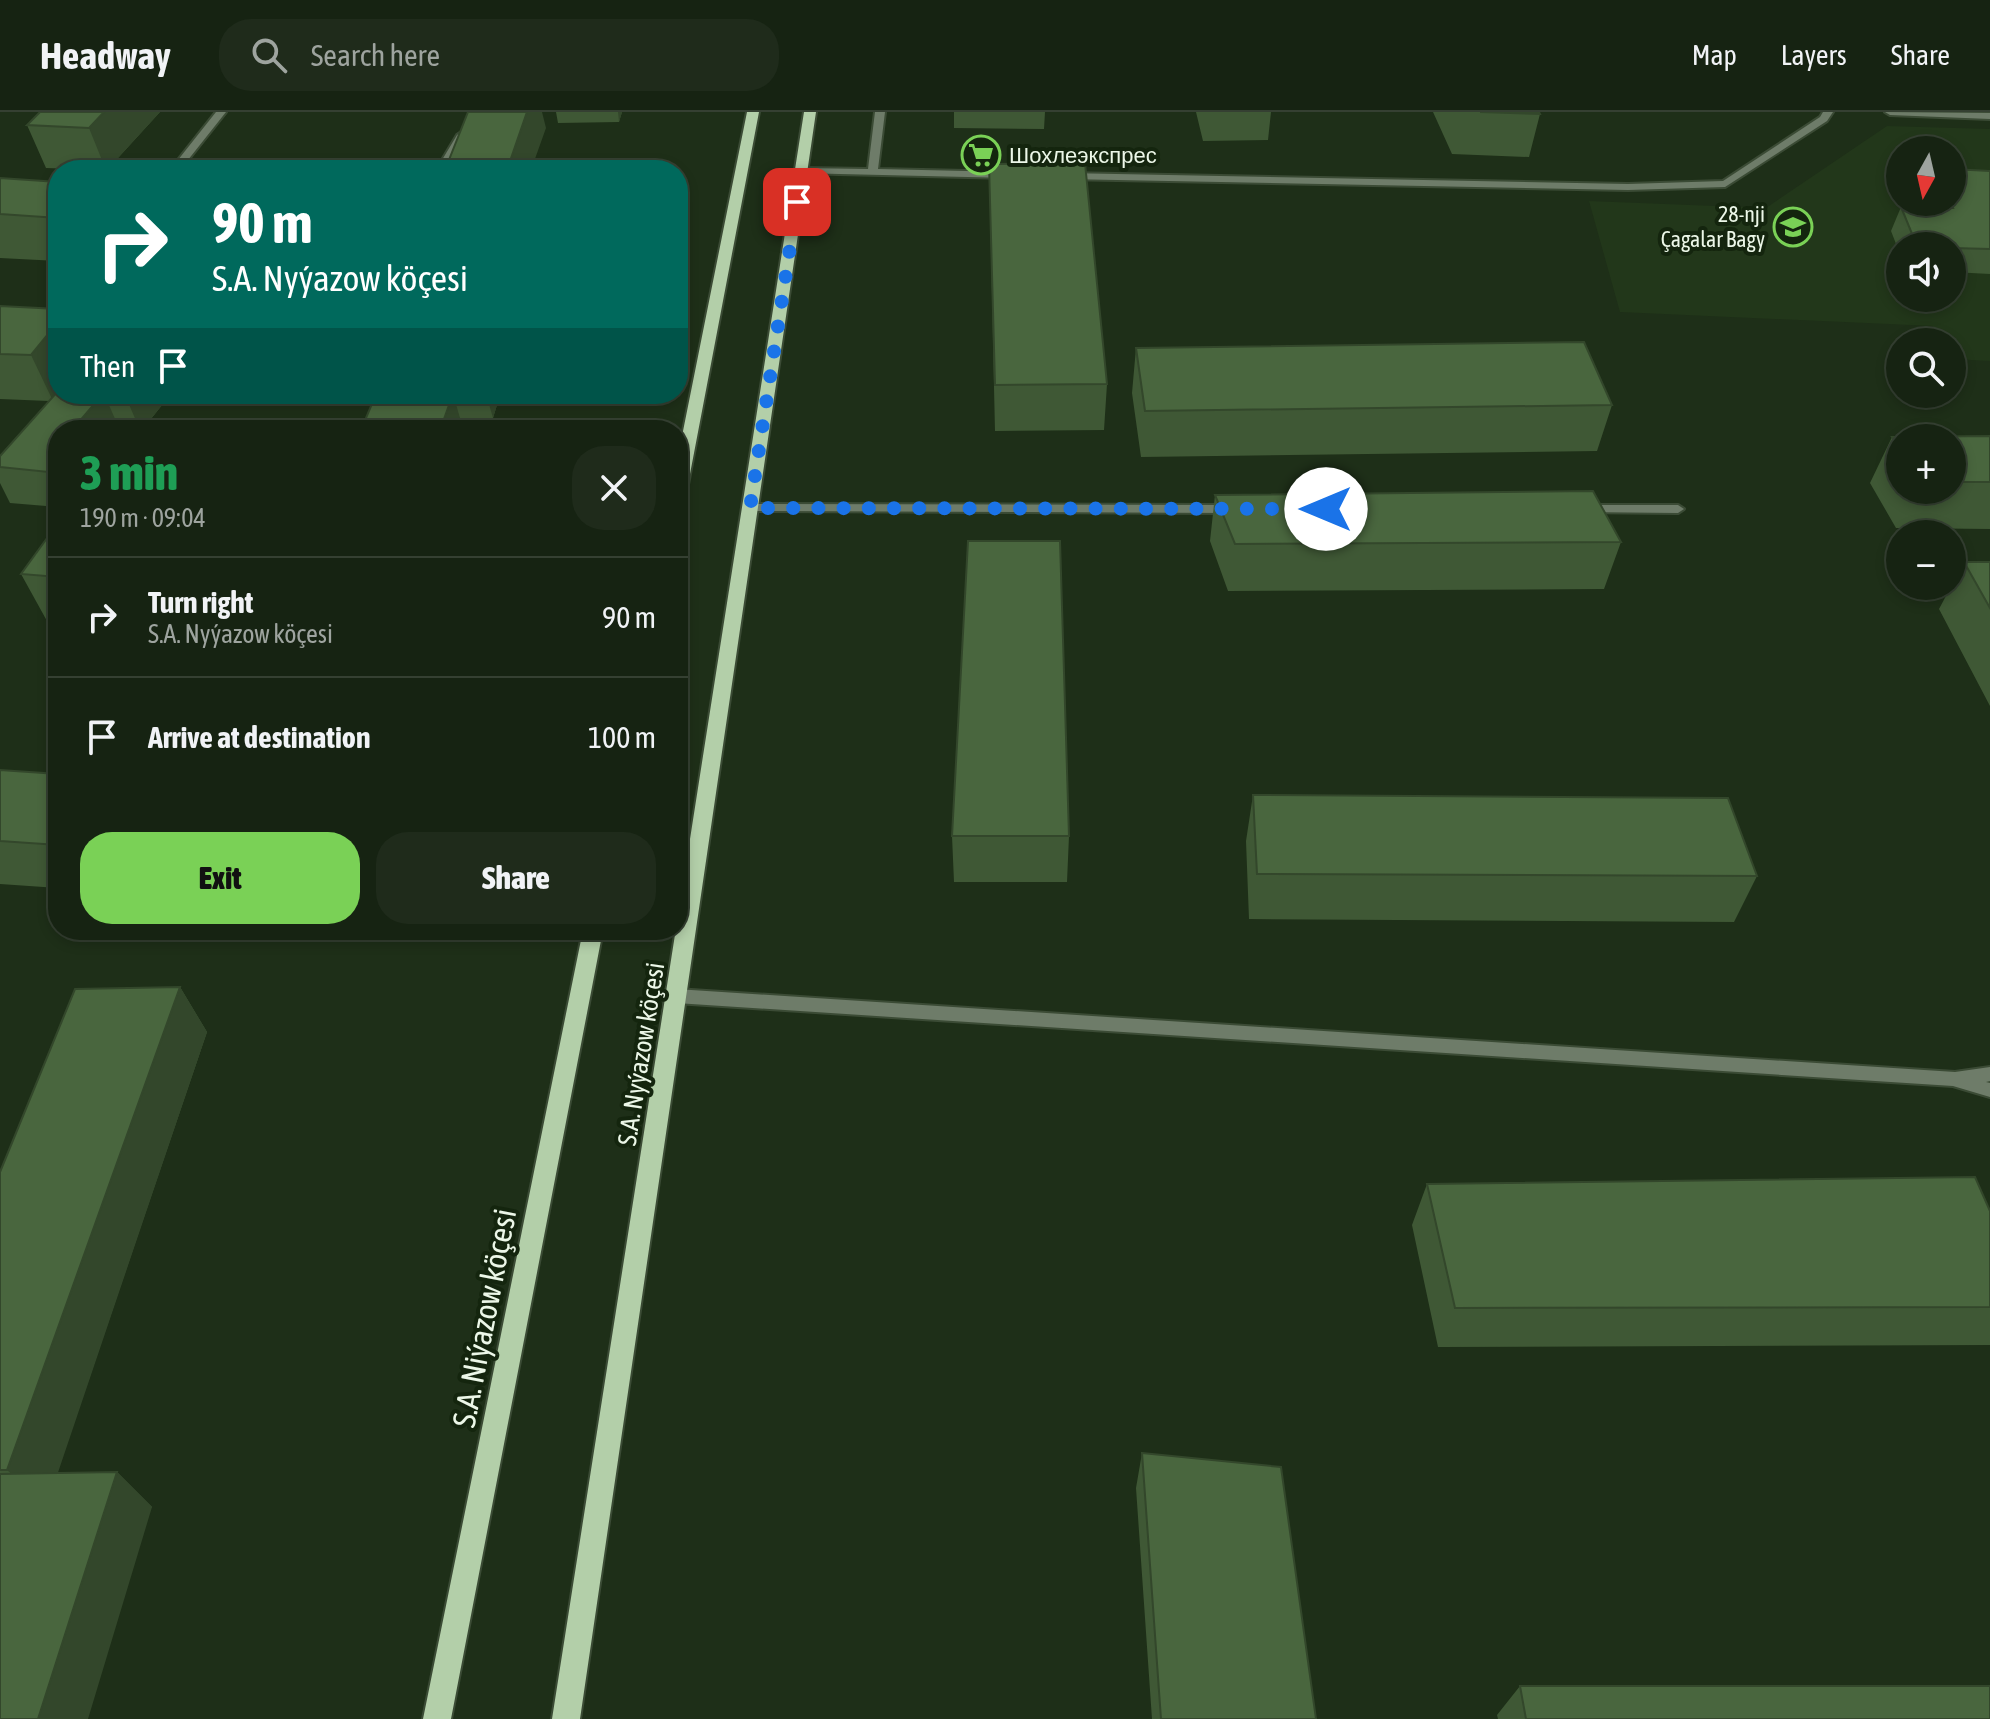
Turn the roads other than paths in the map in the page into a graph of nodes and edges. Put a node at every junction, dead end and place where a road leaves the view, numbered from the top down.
1 (221, 112) edge
2 (499, 112) edge
3 (753, 112) edge
4 (810, 112) edge
5 (880, 112) edge
6 (1828, 112) edge
7 (1890, 112) edge
8 (1990, 116) edge
9 (183, 160) edge
10 (447, 160) edge
11 (801, 171) junction
12 (873, 173) junction
13 (1025, 176) edge
14 (1055, 176) edge
15 (688, 444) edge
16 (750, 508) junction
17 (1246, 509) edge
18 (1566, 509) edge
19 (1678, 509) dead end
20 (688, 917) edge
21 (591, 940) edge
22 (684, 940) edge
23 (676, 996) junction
24 (1990, 1074) edge
25 (1953, 1079) junction
26 (1990, 1090) edge
27 (437, 1719) edge
28 (566, 1719) edge

1 - 9 street
2 - 10 street
3 - 15 main road
4 - 11 main road, S.A. Nyýazow köçesi
5 - 12 street
6 - 14 street
7 - 8 street
11 - 12 street
11 - 16 main road, S.A. Nyýazow köçesi
12 - 13 street
16 - 17 street
16 - 20 main road, S.A. Nyýazow köçesi
18 - 19 street
21 - 27 main road, S.A. Niýazow köçesi
22 - 23 main road, S.A. Nyýazow köçesi
23 - 25 street
23 - 28 main road, S.A. Nyýazow köçesi
24 - 25 street
25 - 26 street

